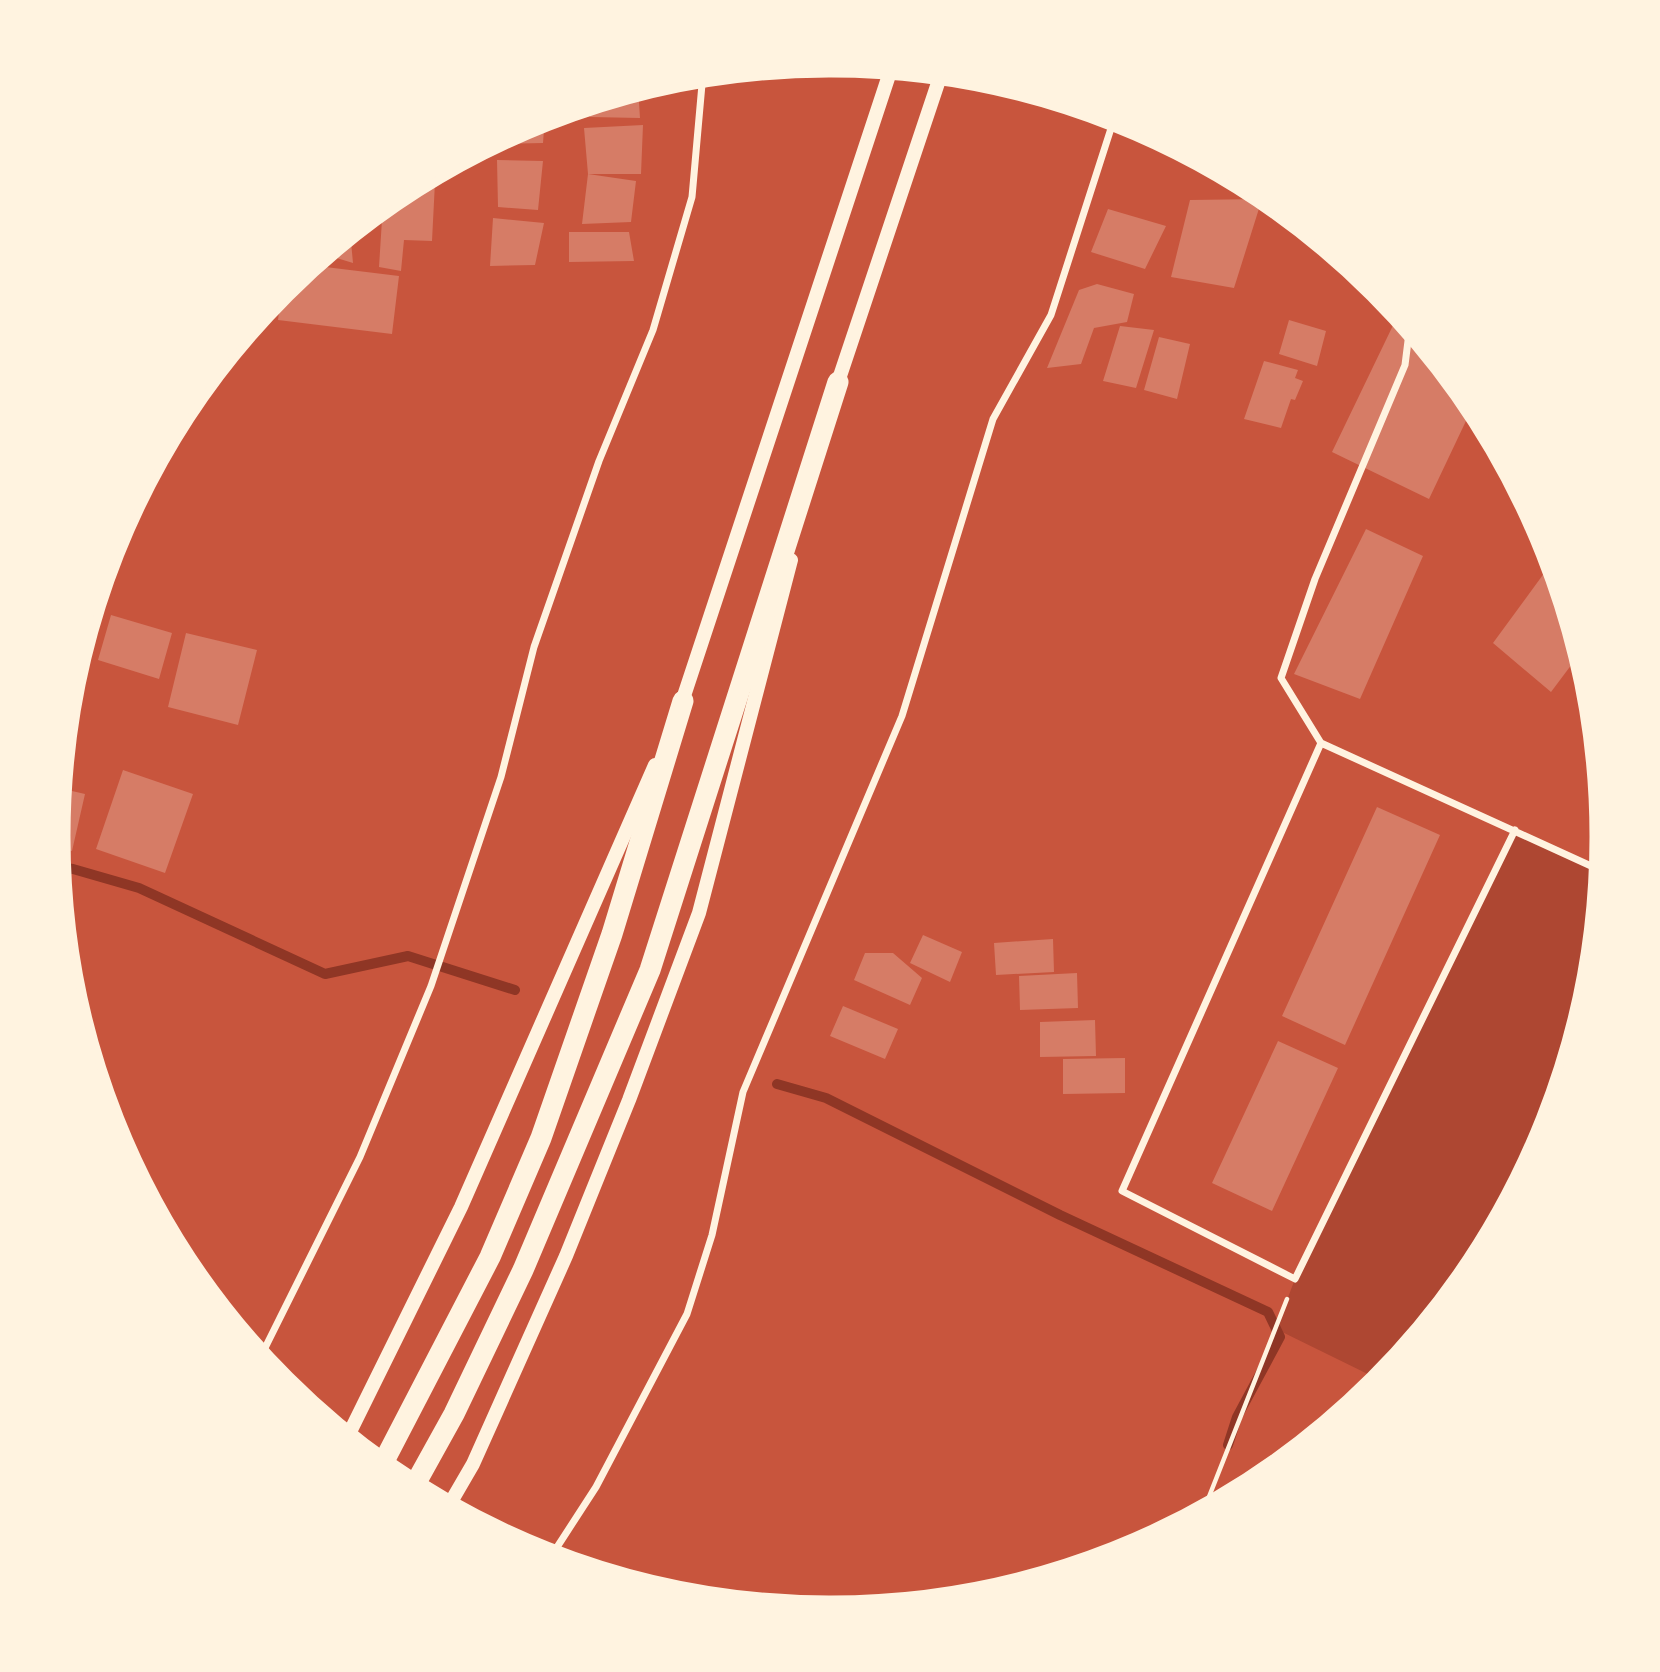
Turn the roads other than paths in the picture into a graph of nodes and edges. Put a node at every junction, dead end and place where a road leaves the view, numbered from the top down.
1 (889, 75) edge
2 (939, 80) edge
3 (702, 84) edge
4 (1111, 127) edge
5 (1408, 338) edge
6 (838, 382) junction
7 (683, 701) junction
8 (1321, 743) junction
9 (1515, 830) junction
10 (1593, 867) edge
11 (265, 1349) edge
12 (351, 1430) edge
13 (387, 1457) edge
14 (418, 1479) edge
15 (452, 1499) edge
16 (556, 1548) edge

1 - 7 main road
2 - 6 main road
3 - 11 street
4 - 16 street
5 - 8 street
6 - 14 highway
6 - 15 main road
7 - 12 main road
7 - 13 highway
8 - 9 street
8 - 9 street
9 - 10 street

